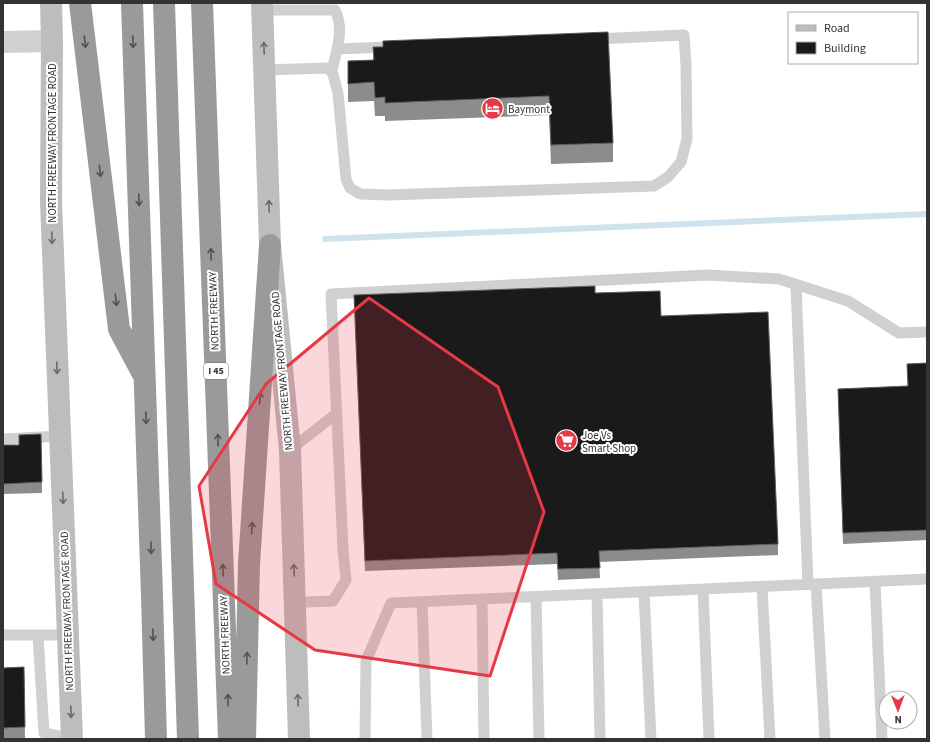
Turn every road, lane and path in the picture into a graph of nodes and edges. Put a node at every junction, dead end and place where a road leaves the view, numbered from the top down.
1 (51, 3) edge
2 (80, 3) edge
3 (132, 3) edge
4 (164, 3) edge
5 (202, 3) edge
6 (262, 7) edge
7 (335, 7) edge
8 (581, 39) edge
9 (52, 41) junction
10 (3, 42) edge
11 (400, 47) edge
12 (337, 49) junction
13 (264, 70) junction
14 (332, 71) junction
15 (270, 245) junction
16 (796, 285) junction
17 (927, 332) edge
18 (145, 379) junction
19 (337, 413) junction
20 (60, 436) junction
21 (3, 439) edge
22 (290, 450) junction
23 (927, 579) edge
24 (875, 582) junction
25 (812, 584) junction
26 (762, 587) junction
27 (703, 589) junction
28 (644, 592) junction
29 (597, 594) junction
30 (536, 597) junction
31 (482, 599) junction
32 (295, 600) junction
33 (422, 602) junction
34 (3, 635) edge
35 (68, 635) junction
36 (38, 636) junction
37 (72, 739) edge
38 (156, 739) edge
39 (188, 739) edge
40 (229, 739) edge
41 (244, 739) edge
42 (299, 739) edge
43 (365, 739) edge
44 (427, 739) edge
45 (484, 739) edge
46 (539, 739) edge
47 (600, 739) edge
48 (651, 739) edge
49 (709, 739) edge
50 (770, 739) edge
51 (825, 739) edge
52 (882, 739) edge

1 - 9 main road, NORTH FREEWAY FRONTAGE ROAD
2 -> 18 highway
3 -> 18 highway
4 - 39 highway
40 -> 5 highway, NORTH FREEWAY / I 45
6 - 7 lane
13 -> 6 main road, NORTH FREEWAY FRONTAGE ROAD
7 - 12 lane
8 - 14 lane
9 - 10 street
9 -> 20 main road, NORTH FREEWAY FRONTAGE ROAD
11 - 12 lane
12 - 14 lane
13 - 14 lane
15 -> 13 main road, NORTH FREEWAY FRONTAGE ROAD
15 - 22 main road, NORTH FREEWAY FRONTAGE ROAD
41 -> 15 highway
16 - 17 lane
16 - 19 lane
16 - 25 lane
18 -> 38 highway
19 - 22 lane
19 - 32 lane
20 - 21 lane
20 -> 35 main road, NORTH FREEWAY FRONTAGE ROAD
32 -> 22 main road, NORTH FREEWAY FRONTAGE ROAD
23 - 24 lane
24 - 25 lane
24 - 52 lane
25 - 26 lane
25 - 51 lane
26 - 27 lane
26 - 50 lane
27 - 28 lane
27 - 49 lane
28 - 29 lane
28 - 48 lane
29 - 30 lane
29 - 47 lane
30 - 31 lane
30 - 46 lane
31 - 33 lane
31 - 45 lane
42 -> 32 main road, NORTH FREEWAY FRONTAGE ROAD
33 - 43 lane
33 - 44 lane
34 - 36 lane
35 - 36 lane
35 -> 37 main road, NORTH FREEWAY FRONTAGE ROAD
36 - 37 lane

